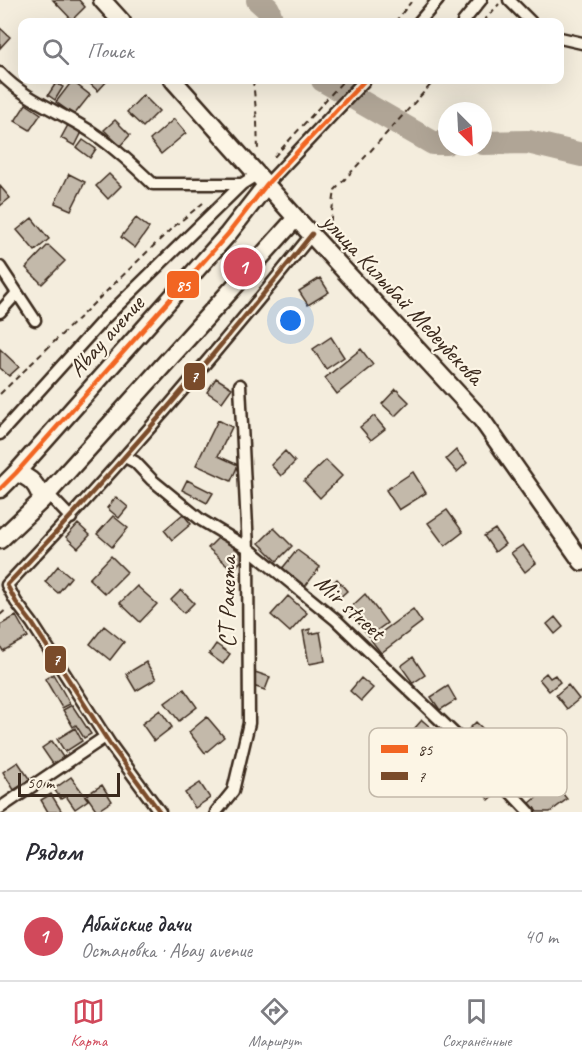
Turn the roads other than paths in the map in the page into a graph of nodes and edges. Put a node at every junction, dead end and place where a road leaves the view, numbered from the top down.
1 (102, 0) edge
2 (438, 0) edge
3 (481, 0) edge
4 (509, 0) edge
5 (118, 18) edge
6 (422, 18) edge
7 (465, 18) edge
8 (527, 18) edge
9 (564, 39) edge
10 (582, 43) edge
11 (0, 73) edge
12 (177, 84) edge
13 (361, 84) edge
14 (263, 179) junction
15 (242, 184) junction
16 (296, 218) junction
17 (312, 234) junction
18 (0, 267) edge
19 (17, 293) junction
20 (0, 312) edge
21 (35, 320) dead end
22 (240, 385) dead end
23 (0, 434) edge
24 (125, 457) junction
25 (16, 474) junction
26 (0, 489) edge
27 (45, 497) junction
28 (71, 518) junction
29 (0, 540) edge
30 (248, 548) junction
31 (582, 562) edge
32 (448, 728) edge
33 (108, 741) junction
34 (515, 797) edge
35 (0, 808) edge
36 (160, 812) edge
37 (216, 812) edge
38 (529, 812) edge

1 - 5 main road
2 - 6 street
3 - 7 street
4 - 8 street
9 - 10 street
11 - 15 street
12 - 14 main road, улица Килыбай Медеубекова
13 - 14 street, Abay avenue
14 - 15 street
14 - 16 main road, улица Килыбай Медеубекова
14 - 25 main road, Abay avenue
15 - 23 street
16 - 17 main road, улица Килыбай Медеубекова
16 - 27 main road
17 - 24 street
17 - 31 main road, улица Килыбай Медеубекова
18 - 19 street
19 - 20 street
19 - 21 street
22 - 30 street, СТ Ракета
24 - 28 street
24 - 30 street, Mir street
25 - 26 main road, Abay avenue
25 - 27 main road
27 - 28 street
27 - 29 main road
28 - 33 street
30 - 32 street, Mir street
30 - 37 street, СТ Ракета
33 - 35 street
33 - 36 street
34 - 38 street, Mir street

